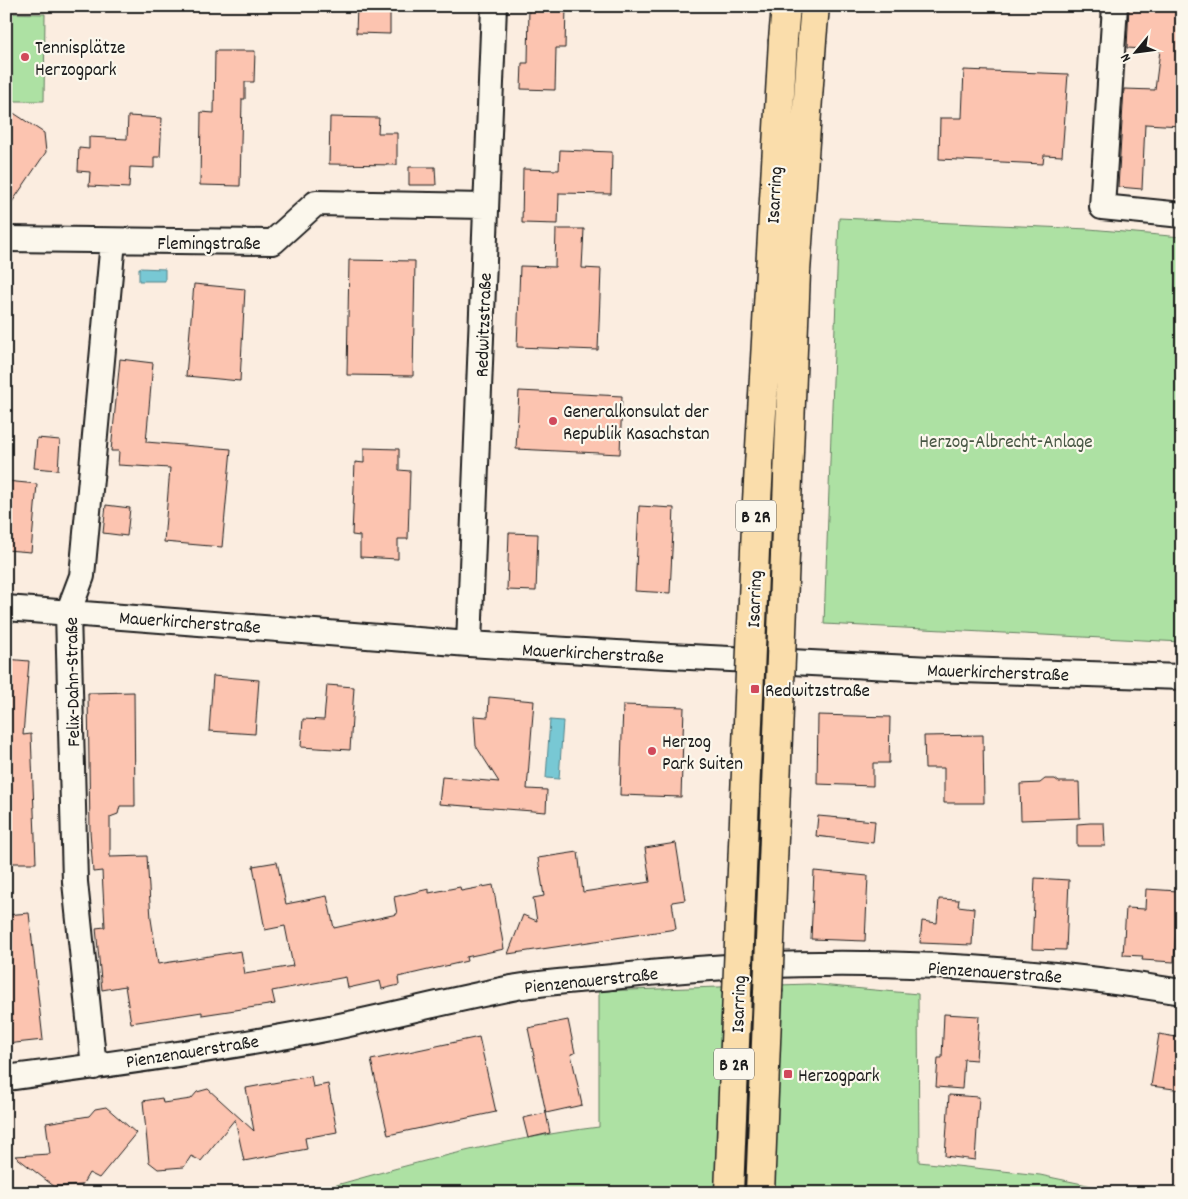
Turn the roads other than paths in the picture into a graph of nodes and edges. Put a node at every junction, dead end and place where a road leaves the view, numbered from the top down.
1 (494, 6) edge
2 (786, 6) edge
3 (815, 6) edge
4 (1115, 6) edge
5 (486, 206) junction
6 (1182, 215) edge
7 (6, 239) edge
8 (113, 241) junction
9 (6, 608) edge
10 (68, 613) junction
11 (469, 644) junction
12 (1182, 677) edge
13 (1182, 992) edge
14 (94, 1067) junction
15 (6, 1078) edge
16 (729, 1193) edge
17 (760, 1193) edge

1 - 5 street, Redwitzstraße
2 - 16 highway, Isarring / B 2R, bridge
3 - 17 highway, Isarring / B 2R, bridge
4 - 6 street
5 - 8 street, Flemingstraße
5 - 11 street, Redwitzstraße
7 - 8 street, Flemingstraße
8 - 10 street, Felix-Dahn-Straße
9 - 10 street, Mauerkircherstraße
10 - 11 street, Mauerkircherstraße
10 - 14 street, Felix-Dahn-Straße
11 - 12 street, Mauerkircherstraße
13 - 14 street, Pienzenauerstraße
14 - 15 street, Pienzenauerstraße

